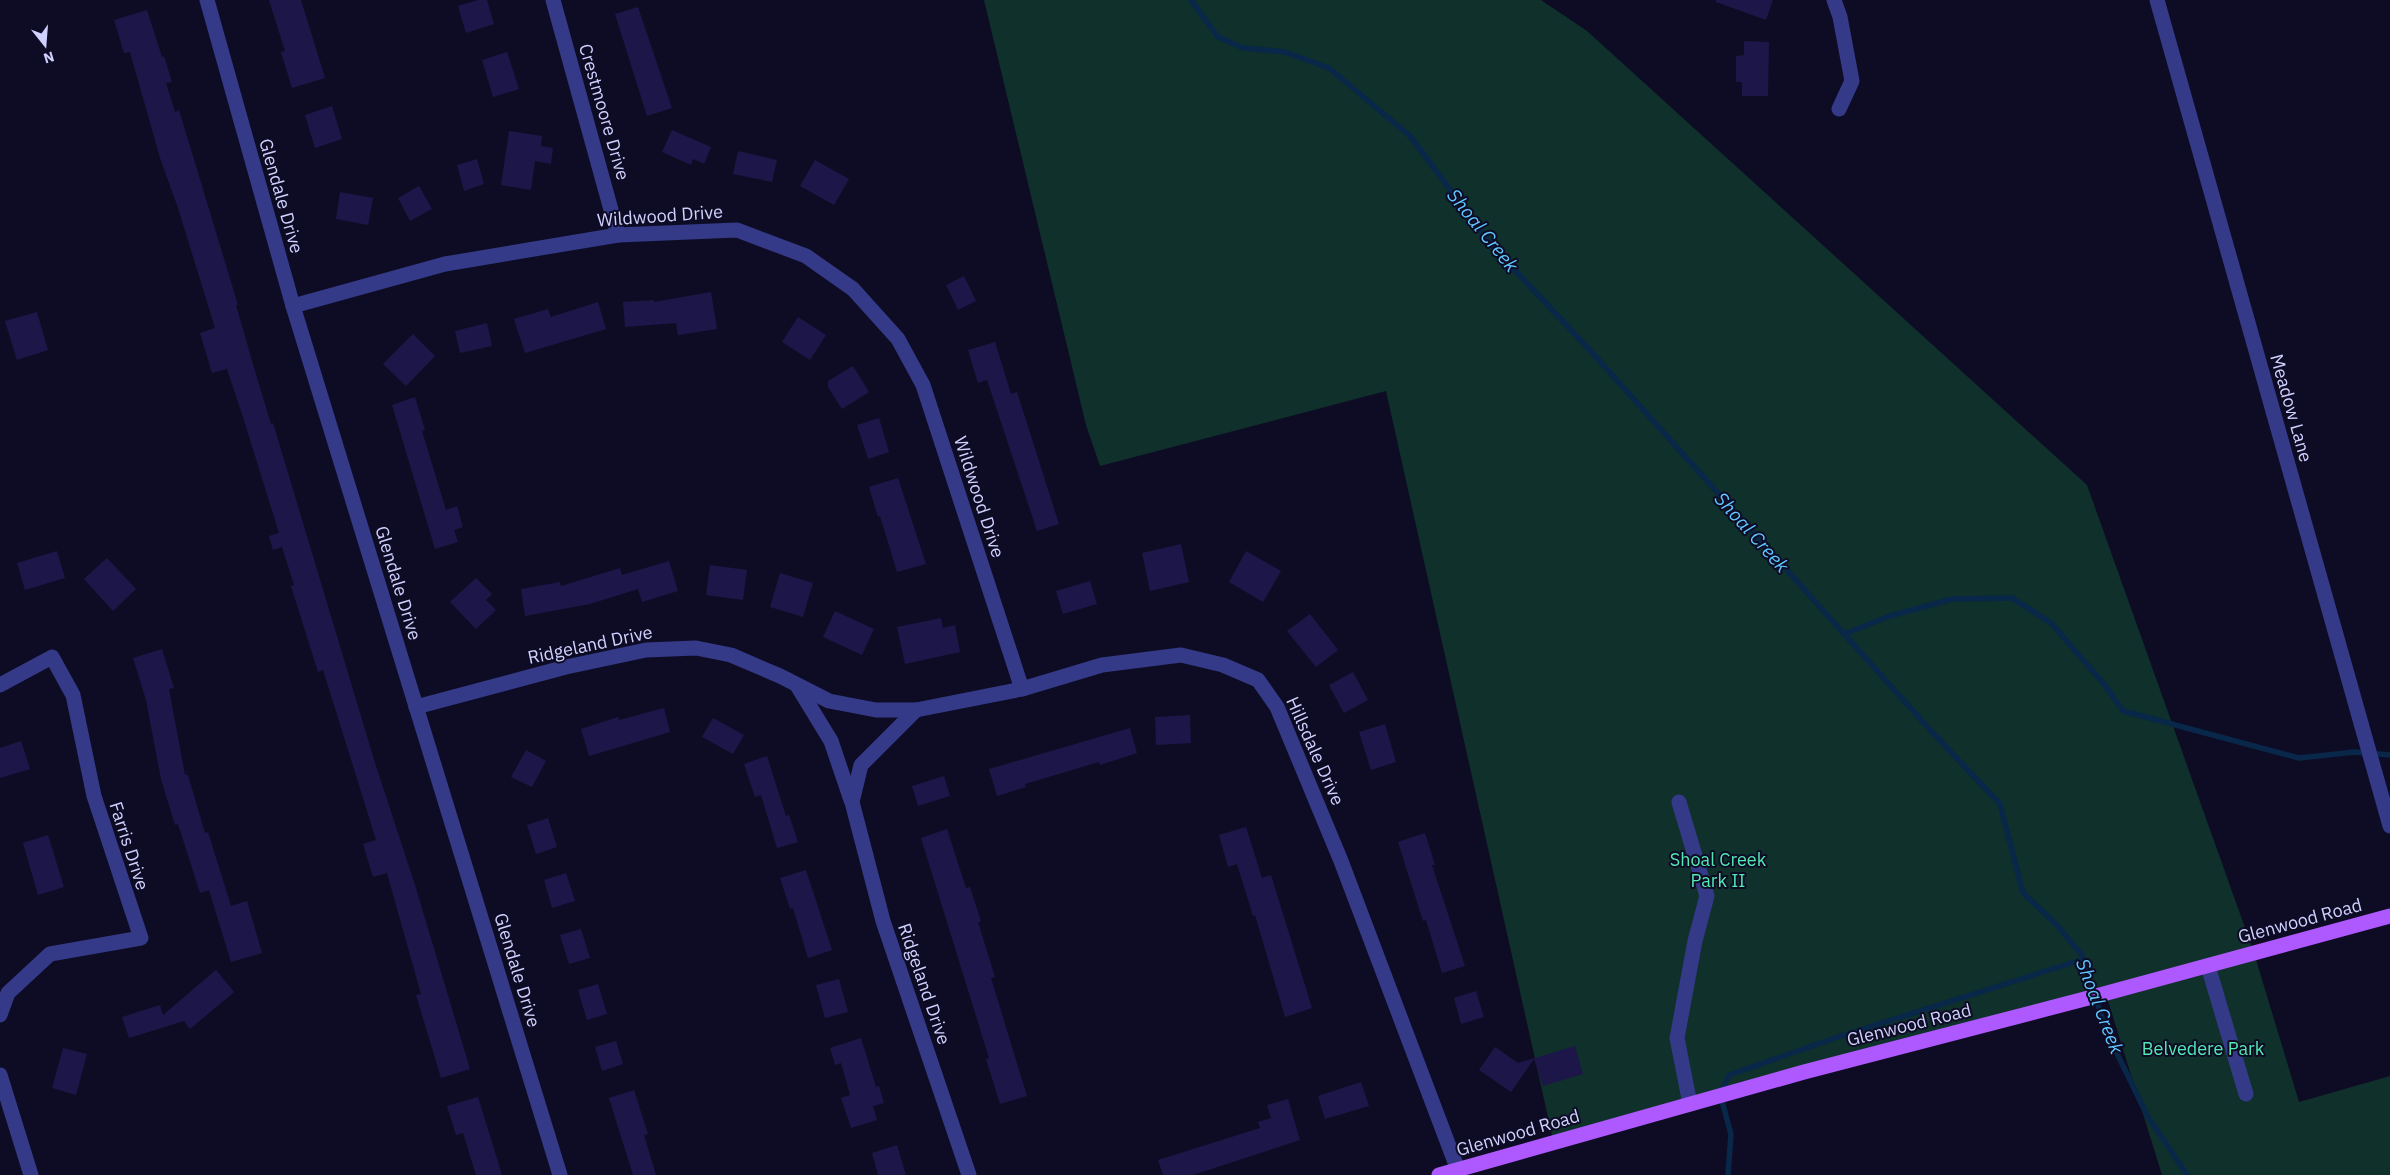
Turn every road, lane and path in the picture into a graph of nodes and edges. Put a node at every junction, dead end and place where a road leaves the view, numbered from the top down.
1 (207, 0) edge
2 (553, 0) edge
3 (1834, 0) edge
4 (2157, 0) edge
5 (1839, 108) dead end
6 (618, 235) junction
7 (293, 306) junction
8 (0, 685) edge
9 (798, 687) junction
10 (1022, 689) junction
11 (416, 707) junction
12 (916, 710) junction
13 (852, 802) junction
14 (1679, 802) dead end
15 (2390, 826) edge
16 (2390, 916) edge
17 (2208, 966) junction
18 (0, 1015) edge
19 (0, 1075) edge
20 (2246, 1094) dead end
21 (1690, 1104) junction
22 (1458, 1170) junction
23 (31, 1175) edge
24 (560, 1175) edge
25 (969, 1175) edge
26 (1439, 1175) edge

1 - 7 street, Glendale Drive
2 - 6 street, Crestmoore Drive
3 - 5 street
4 - 15 street, Meadow Lane
6 - 7 street, Wildwood Drive
6 - 10 street, Wildwood Drive
7 - 11 street, Glendale Drive
8 - 18 street, Farris Drive
9 - 11 street, Ridgeland Drive
9 - 12 street, Ridgeland Drive
9 - 13 street, Ridgeland Drive
10 - 12 street, Hillsdale Drive
10 - 22 street, Hillsdale Drive
11 - 24 street, Glendale Drive
12 - 13 street, Ridgeland Drive
13 - 25 street, Ridgeland Drive
14 - 21 street
16 - 17 main road, Glenwood Road
17 - 20 street
17 - 21 main road, Glenwood Road
19 - 23 street
21 - 22 main road, Glenwood Road
22 - 26 main road, Glenwood Road

